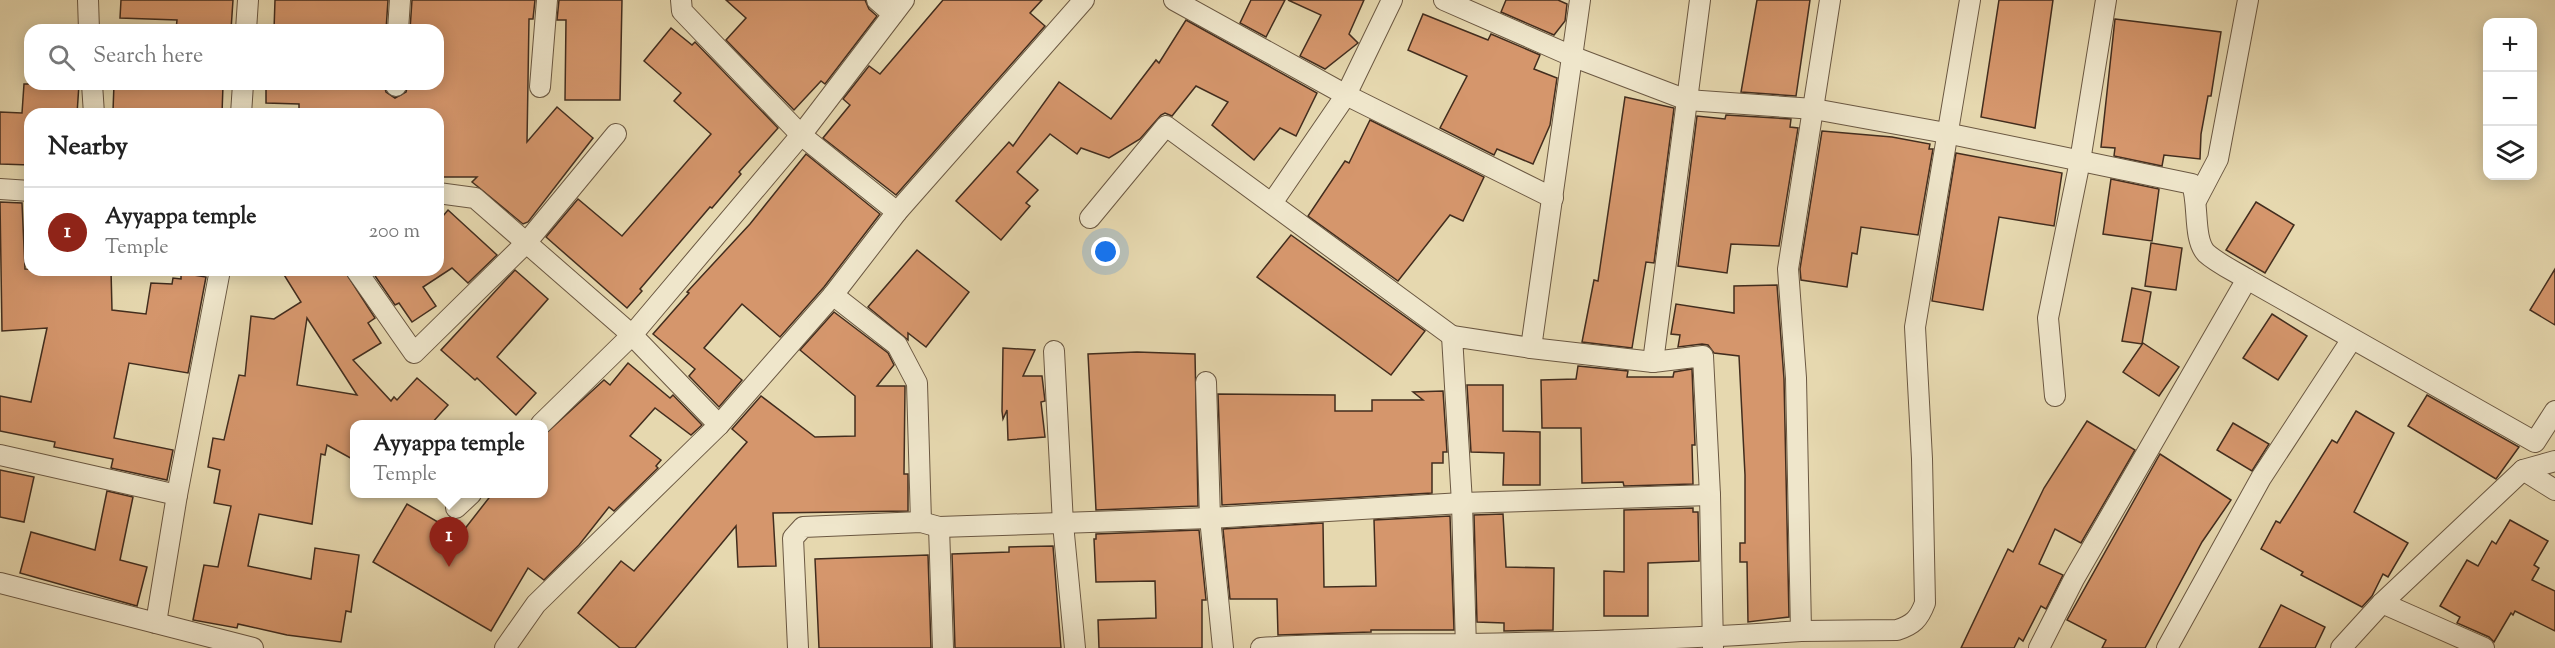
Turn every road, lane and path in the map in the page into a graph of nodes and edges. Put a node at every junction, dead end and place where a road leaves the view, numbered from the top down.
1 (88, 0) edge
2 (248, 0) edge
3 (400, 0) edge
4 (547, 0) edge
5 (681, 0) edge
6 (877, 0) edge
7 (1084, 0) edge
8 (1174, 0) edge
9 (1392, 0) edge
10 (1444, 0) edge
11 (1580, 0) edge
12 (1700, 0) edge
13 (1830, 0) edge
14 (1970, 0) edge
15 (2106, 0) edge
16 (2248, 0) edge
17 (898, 7) edge
18 (89, 24) edge
19 (246, 24) edge
20 (398, 24) edge
21 (1574, 57) junction
22 (540, 87) dead end
23 (92, 90) edge
24 (243, 90) edge
25 (1346, 95) junction
26 (1687, 100) junction
27 (94, 108) edge
28 (241, 108) edge
29 (1814, 109) junction
30 (1946, 133) junction
31 (616, 134) dead end
32 (801, 135) junction
33 (2080, 161) junction
34 (0, 189) edge
35 (24, 190) edge
36 (444, 194) edge
37 (1553, 198) junction
38 (2197, 199) junction
39 (1272, 203) junction
40 (897, 212) junction
41 (1090, 218) dead end
42 (526, 243) junction
43 (219, 276) edge
44 (360, 276) edge
45 (2247, 279) junction
46 (832, 295) junction
47 (632, 335) junction
48 (1452, 336) junction
49 (2352, 339) junction
50 (1531, 348) junction
51 (1054, 351) dead end
52 (1653, 362) junction
53 (1206, 382) dead end
54 (2055, 396) dead end
55 (2555, 411) edge
56 (545, 420) edge
57 (719, 425) junction
58 (2535, 442) junction
59 (0, 455) edge
60 (2554, 461) edge
61 (2523, 470) junction
62 (2555, 490) edge
63 (177, 495) junction
64 (1710, 495) junction
65 (467, 498) edge
66 (1462, 503) junction
67 (456, 508) dead end
68 (1210, 518) junction
69 (1063, 524) junction
70 (930, 525) junction
71 (0, 583) edge
72 (2382, 603) junction
73 (156, 623) junction
74 (1801, 631) junction
75 (1712, 643) edge
76 (1466, 646) edge
77 (254, 648) edge
78 (505, 648) edge
79 (798, 648) edge
80 (943, 648) edge
81 (1075, 648) edge
82 (1223, 648) edge
83 (1261, 648) edge
84 (2039, 648) edge
85 (2167, 648) edge
86 (2342, 648) edge
87 (2484, 648) edge

1 - 18 street
2 - 19 street
3 - 20 street
4 - 22 street
5 - 32 street
6 - 17 street
7 - 40 street
8 - 25 street
9 - 25 street
10 - 21 street
11 - 21 street
12 - 26 street
13 - 29 street
14 - 30 street
15 - 33 street
16 - 38 street
17 - 32 street
21 - 26 street
21 - 37 street
23 - 27 street
24 - 28 street
25 - 37 street
25 - 39 street
26 - 29 street
26 - 52 street
29 - 30 street
29 - 74 street
30 - 33 street
30 - 74 street
31 - 42 street
32 - 40 street
32 - 47 street
33 - 38 street
33 - 54 street
34 - 35 street
36 - 42 street
37 - 50 street
38 - 45 street
39 - 41 street
39 - 48 street
40 - 46 street
42 - 44 street
42 - 47 street
43 - 63 street
45 - 49 street
45 - 84 street
46 - 57 street
46 - 70 street
47 - 56 street
47 - 57 street
48 - 50 street
48 - 66 street
49 - 58 street
49 - 85 street
50 - 52 street
51 - 69 street
52 - 64 street
53 - 68 street
55 - 58 street
57 - 78 street
58 - 60 street
59 - 63 street
60 - 61 street
61 - 62 street
61 - 72 street
63 - 73 street
64 - 66 street
64 - 75 street
65 - 67 street
66 - 68 street
66 - 76 street
68 - 69 street
68 - 82 street
69 - 70 street
69 - 81 street
70 - 79 street
70 - 80 street
71 - 73 street
72 - 86 street
72 - 87 street
73 - 77 street
74 - 75 street
75 - 76 street
76 - 83 street

